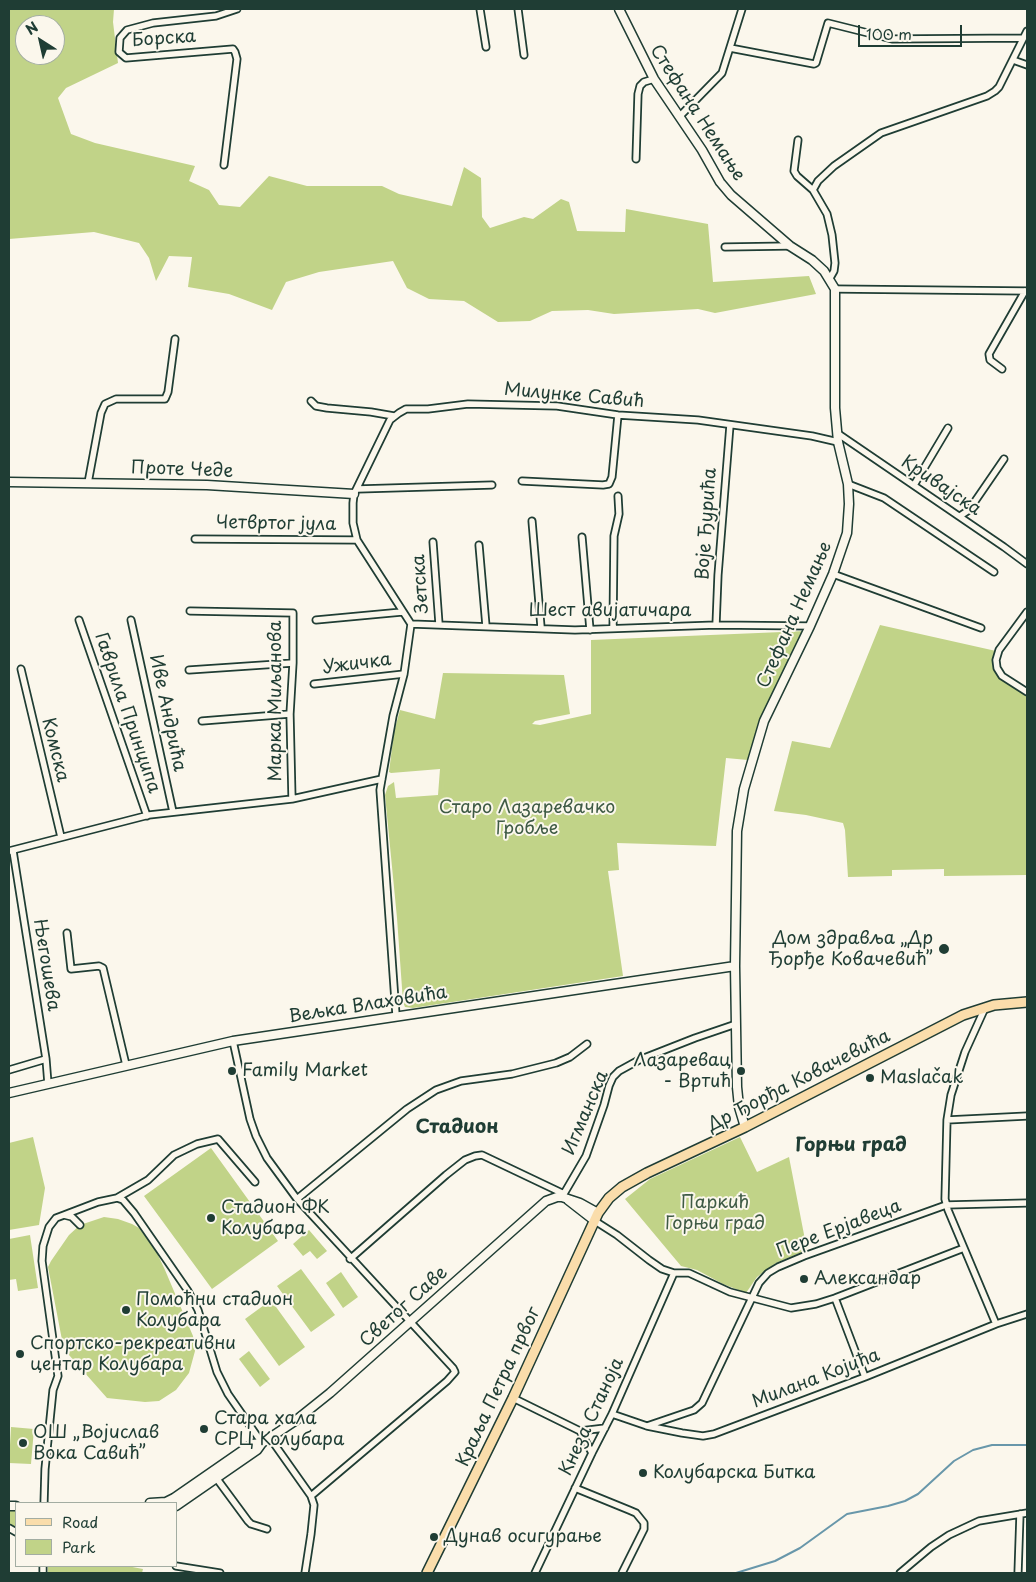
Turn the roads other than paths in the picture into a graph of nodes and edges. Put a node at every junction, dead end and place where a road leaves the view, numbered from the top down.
1 (237, 9) edge
2 (480, 9) edge
3 (518, 9) edge
4 (619, 9) edge
5 (742, 9) edge
6 (1027, 31) edge
7 (1023, 38) junction
8 (486, 47) dead end
9 (730, 48) junction
10 (524, 55) dead end
11 (1013, 60) junction
12 (1027, 65) edge
13 (654, 79) junction
14 (680, 116) junction
15 (798, 140) dead end
16 (636, 160) dead end
17 (224, 164) dead end
18 (814, 190) junction
19 (790, 246) junction
20 (725, 247) dead end
21 (830, 278) junction
22 (835, 289) junction
23 (1026, 291) edge
24 (175, 339) dead end
25 (1002, 369) dead end
26 (311, 402) dead end
27 (618, 415) junction
28 (394, 416) junction
29 (730, 425) junction
30 (948, 428) dead end
31 (837, 433) junction
32 (838, 442) junction
33 (1004, 459) dead end
34 (9, 482) edge
35 (522, 482) dead end
36 (88, 483) junction
37 (848, 484) junction
38 (492, 485) dead end
39 (914, 486) junction
40 (356, 491) junction
41 (618, 496) dead end
42 (960, 516) junction
43 (532, 521) dead end
44 (582, 537) dead end
45 (194, 539) dead end
46 (357, 540) junction
47 (433, 542) dead end
48 (479, 545) dead end
49 (1027, 564) edge
50 (994, 572) dead end
51 (833, 574) junction
52 (190, 611) dead end
53 (402, 612) junction
54 (1027, 612) edge
55 (79, 620) dead end
56 (131, 620) dead end
57 (316, 620) dead end
58 (411, 624) junction
59 (440, 624) junction
60 (716, 625) junction
61 (486, 626) junction
62 (810, 626) junction
63 (541, 628) junction
64 (613, 628) junction
65 (981, 628) dead end
66 (590, 630) junction
67 (293, 663) junction
68 (20, 669) dead end
69 (190, 670) dead end
70 (404, 674) junction
71 (314, 684) dead end
72 (1027, 692) edge
73 (290, 714) junction
74 (202, 721) dead end
75 (382, 779) junction
76 (292, 799) junction
77 (173, 812) junction
78 (147, 816) junction
79 (61, 837) junction
80 (11, 851) edge
81 (66, 933) dead end
82 (735, 966) junction
83 (1027, 1002) edge
84 (985, 1007) junction
85 (396, 1016) junction
86 (736, 1024) junction
87 (233, 1041) junction
88 (587, 1044) dead end
89 (46, 1059) junction
90 (126, 1065) junction
91 (9, 1070) edge
92 (48, 1084) junction
93 (9, 1093) edge
94 (1027, 1116) edge
95 (947, 1120) junction
96 (745, 1127) junction
97 (255, 1182) dead end
98 (564, 1196) junction
99 (117, 1198) junction
100 (297, 1199) junction
101 (1027, 1203) edge
102 (946, 1205) junction
103 (64, 1215) junction
104 (596, 1217) junction
105 (80, 1225) dead end
106 (964, 1248) junction
107 (350, 1259) junction
108 (674, 1273) junction
109 (752, 1297) junction
110 (835, 1298) junction
111 (1027, 1314) edge
112 (409, 1322) junction
113 (996, 1324) junction
114 (865, 1377) junction
115 (512, 1398) junction
116 (612, 1414) junction
117 (647, 1426) junction
118 (605, 1428) junction
119 (580, 1431) junction
120 (270, 1438) junction
121 (262, 1443) junction
122 (592, 1453) junction
123 (217, 1479) junction
124 (575, 1488) junction
125 (311, 1496) junction
126 (44, 1502) edge
127 (166, 1502) edge
128 (178, 1505) edge
129 (1027, 1513) edge
130 (1020, 1514) junction
131 (267, 1529) dead end
132 (178, 1566) edge
133 (220, 1573) edge
134 (305, 1573) edge
135 (427, 1573) edge
136 (535, 1573) edge
137 (622, 1573) edge
138 (900, 1573) edge
139 (1018, 1573) edge

1 - 17 street, Борска
2 - 8 street
3 - 10 street
4 - 13 street, Стефана Немање
5 - 9 street
6 - 7 street
7 - 9 street
7 - 11 street
9 - 14 street
11 - 12 street
11 - 18 street
13 - 14 street, Стефана Немање
13 - 16 street
14 - 19 street, Стефана Немање
15 - 18 street
18 - 21 street
19 - 20 street
19 - 21 street, Стефана Немање
21 - 22 street, Стефана Немање
22 - 23 street
22 - 31 street, Стефана Немање
23 - 25 street
24 - 36 street
26 - 28 street
27 - 28 street, Милунке Савић
27 - 29 street, Милунке Савић
27 - 35 street
28 - 40 street
29 - 32 street, Милунке Савић
29 - 60 street, Воје Ђурића
30 - 39 street
31 - 32 street, Стефана Немање
31 - 39 street, Кривајска
32 - 37 street, Стефана Немање
33 - 42 street
34 - 36 street, Проте Чеде
36 - 40 street, Проте Чеде
37 - 50 street
37 - 51 street, Стефана Немање
38 - 40 street
39 - 42 street, Кривајска
40 - 46 street
41 - 64 street
42 - 49 street, Кривајска
43 - 63 street
44 - 66 street
45 - 46 street, Четвртог јула
46 - 53 street
47 - 59 street, Зетска
48 - 61 street
51 - 62 street, Стефана Немање
51 - 65 street
52 - 67 street, Марка Миљанова
53 - 57 street
53 - 58 street
54 - 72 street
55 - 78 street, Гаврила Принципа
56 - 77 street, Иве Андрића
58 - 59 street, Шест авијатичара
58 - 70 street
59 - 61 street, Шест авијатичара
60 - 62 street, Шест авијатичара
60 - 64 street, Шест авијатичара
61 - 63 street, Шест авијатичара
62 - 82 street, Стефана Немање
63 - 66 street, Шест авијатичара
64 - 66 street, Шест авијатичара
67 - 69 street
67 - 73 street, Марка Миљанова
68 - 79 street, Комска
70 - 71 street, Ужичка
70 - 75 street
73 - 74 street
73 - 76 street, Марка Миљанова
75 - 76 street
75 - 85 street
76 - 77 street
77 - 78 street
78 - 79 street
79 - 80 street
80 - 89 street, Његошева
81 - 90 street
82 - 85 street, Вељка Влаховића
82 - 86 street, Стефана Немање
83 - 84 main road, Др Ђорђа Ковачевића
84 - 95 street
84 - 96 main road, Др Ђорђа Ковачевића
85 - 87 street, Вељка Влаховића
86 - 96 street, Стефана Немање
86 - 98 street, Игманска
87 - 90 street, Вељка Влаховића
87 - 100 street
88 - 100 street
89 - 91 street
89 - 92 street, Његошева
90 - 92 street, Вељка Влаховића
92 - 93 street, Вељка Влаховића
94 - 95 street
95 - 102 street
96 - 104 main road, Др Ђорђа Ковачевића
97 - 99 street
98 - 104 street
98 - 107 street
98 - 112 street, Светог Саве
99 - 103 street
99 - 121 street
100 - 107 street
101 - 102 street, Пере Ерјавеца
102 - 106 street
102 - 109 street, Пере Ерјавеца
103 - 105 street
103 - 126 street
104 - 108 street
104 - 115 main road, Краља Петра првог
106 - 110 street
106 - 113 street
107 - 112 street
108 - 109 street
108 - 116 street, Кнеза Станоја
109 - 110 street
109 - 117 street, Пере Ерјавеца
110 - 114 street
111 - 113 street, Милана Којића
112 - 120 street, Светог Саве
112 - 125 street
113 - 114 street, Милана Којића
114 - 117 street, Милана Којића
115 - 119 street
115 - 135 main road, Краља Петра првог
116 - 117 street, Милана Којића
116 - 118 street, Кнеза Станоја
118 - 119 street
118 - 122 street, Кнеза Станоја
119 - 122 street
120 - 121 street, Светог Саве
120 - 125 street
121 - 123 street, Светог Саве
121 - 127 street, Светог Саве
122 - 124 street, Кнеза Станоја
123 - 128 street, Светог Саве
123 - 131 street
124 - 136 street, Кнеза Станоја
124 - 137 street
125 - 134 street
129 - 130 street
130 - 138 street
130 - 139 street
132 - 133 street

